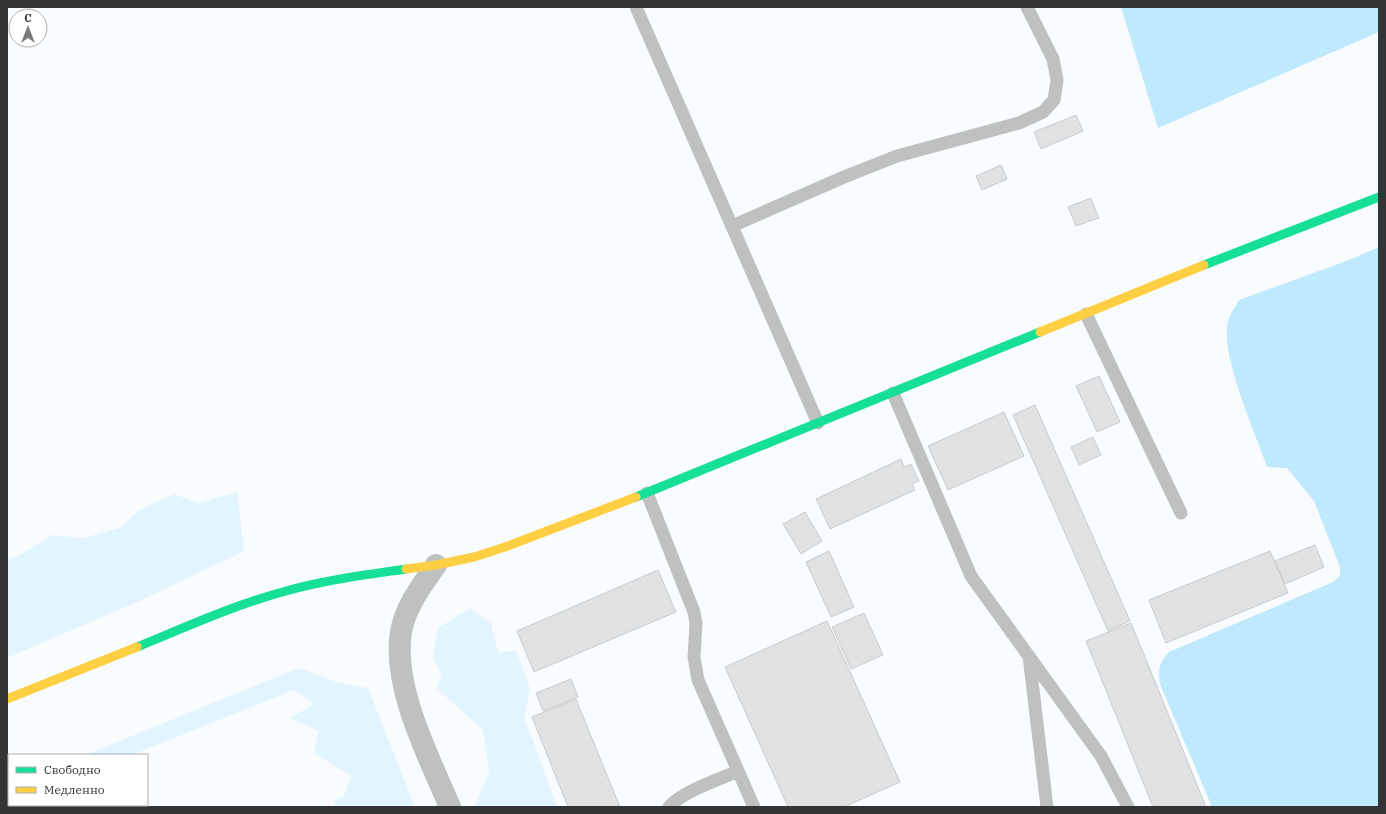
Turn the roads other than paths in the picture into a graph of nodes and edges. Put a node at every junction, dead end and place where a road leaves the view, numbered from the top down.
1 (636, 7) edge
2 (1027, 7) edge
3 (1379, 197) edge
4 (732, 226) junction
5 (1086, 314) junction
6 (893, 393) junction
7 (818, 423) junction
8 (647, 493) junction
9 (1181, 513) dead end
10 (436, 565) junction
11 (1029, 654) junction
12 (7, 699) edge
13 (738, 771) junction
14 (450, 807) edge
15 (669, 807) edge
16 (754, 807) edge
17 (1047, 807) edge
18 (1128, 807) edge

1 - 4 lane
2 - 4 lane
3 - 5 street
4 - 7 lane
5 - 6 street
5 - 9 lane
6 - 7 street
6 - 11 lane
7 - 8 street
8 - 10 street
8 - 13 lane
10 - 12 street
10 - 14 street
11 - 17 lane
11 - 18 lane
13 - 15 lane
13 - 16 lane

